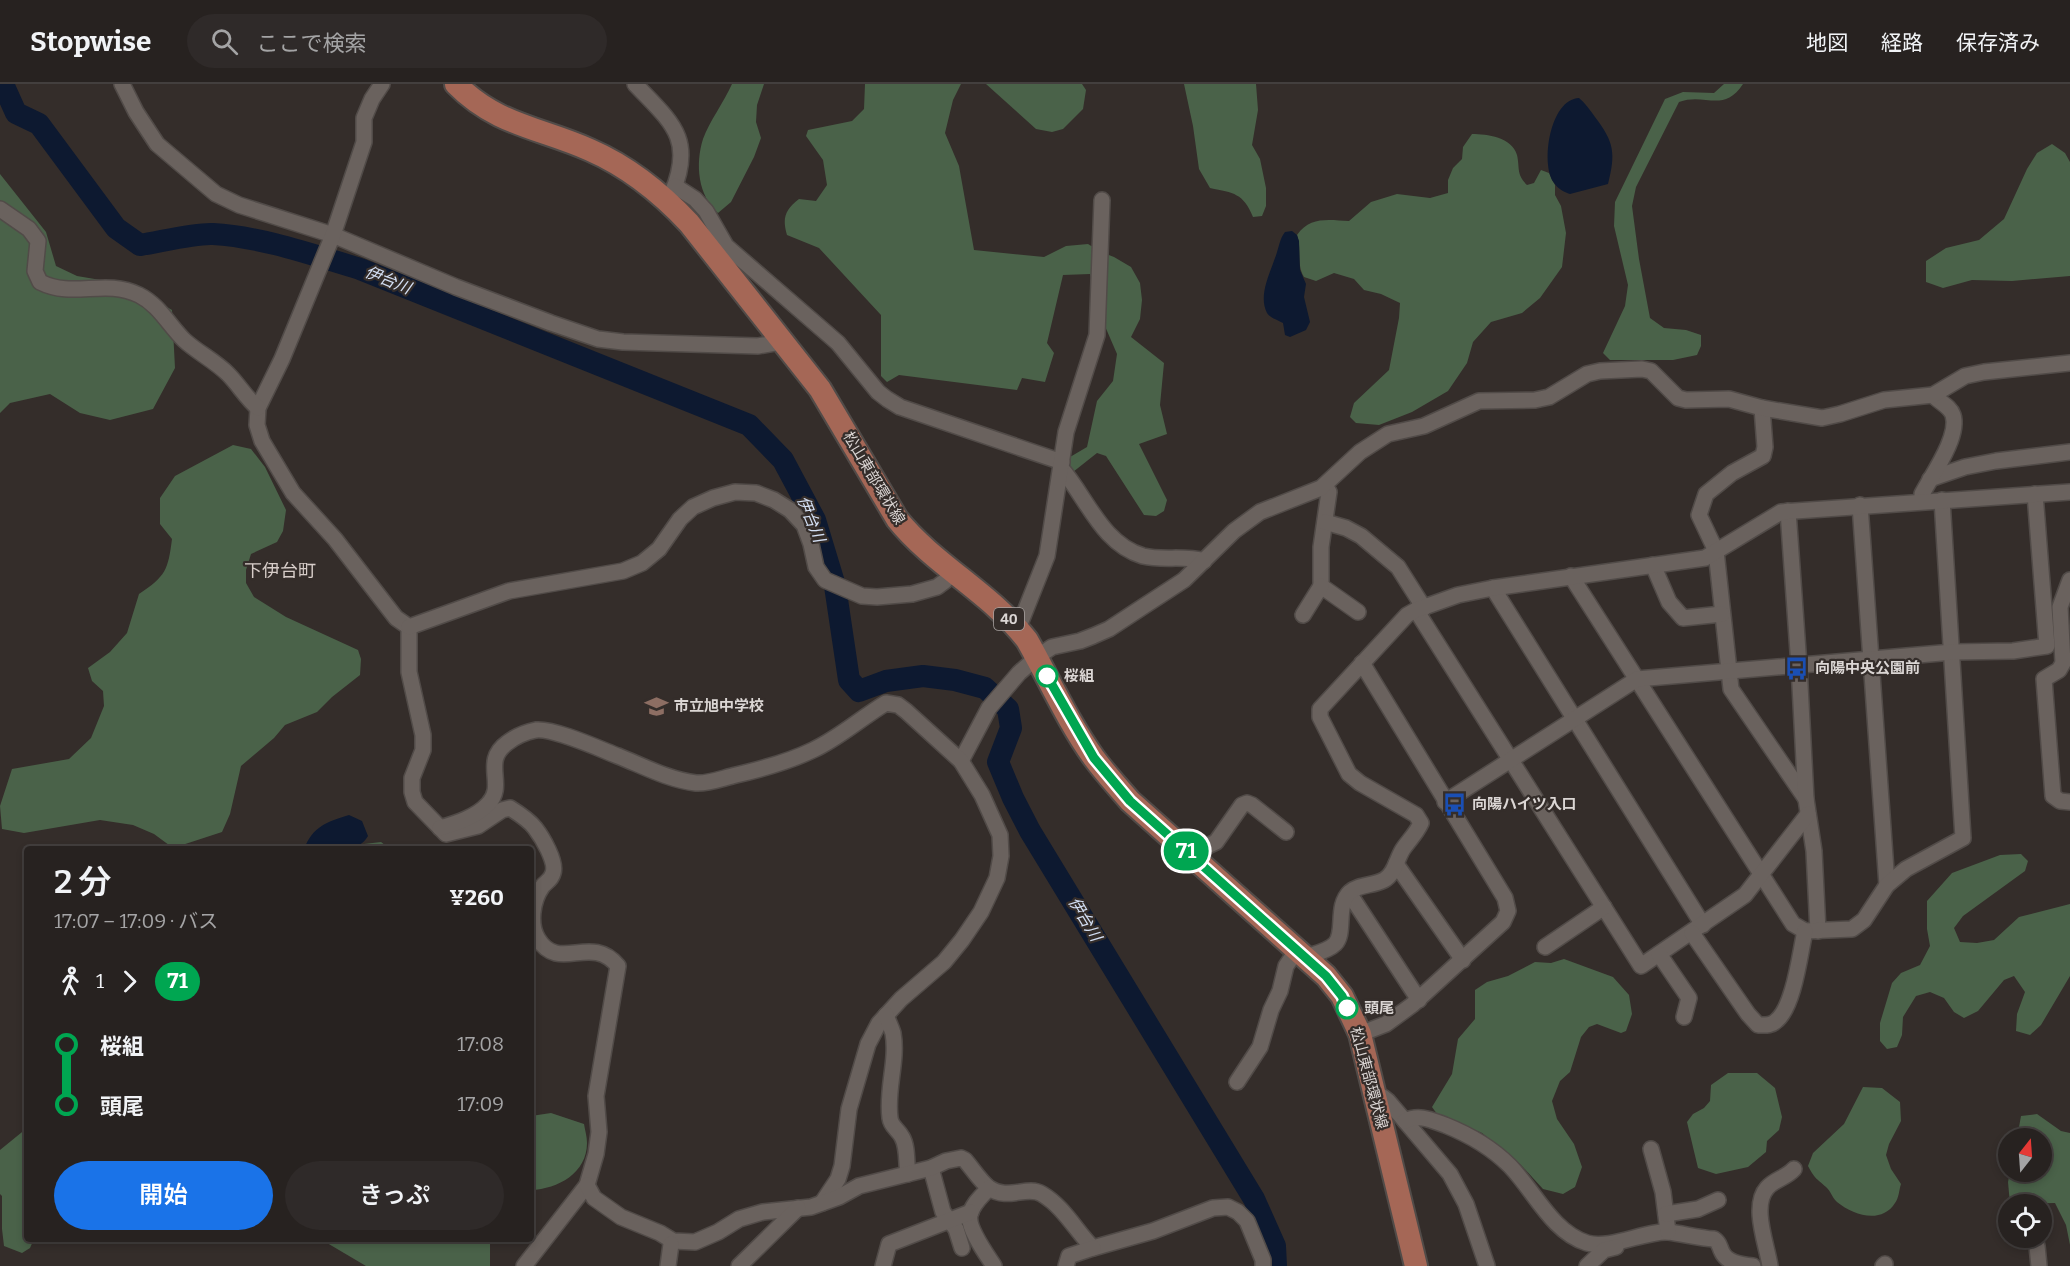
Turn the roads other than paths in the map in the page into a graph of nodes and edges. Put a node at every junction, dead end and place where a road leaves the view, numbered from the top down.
1 (122, 84) edge
2 (382, 84) edge
3 (456, 84) edge
4 (635, 84) edge
5 (672, 194) junction
6 (1102, 200) dead end
7 (0, 209) edge
8 (333, 235) junction
9 (781, 342) junction
10 (2070, 363) edge
11 (1933, 395) junction
12 (258, 408) junction
13 (1762, 408) junction
14 (2070, 452) edge
15 (1062, 465) junction
16 (1930, 479) junction
17 (1325, 485) junction
18 (2070, 492) edge
19 (2035, 494) junction
20 (1942, 500) junction
21 (1922, 501) junction
22 (1860, 505) junction
23 (1788, 511) junction
24 (1325, 522) junction
25 (1716, 551) junction
26 (1204, 561) junction
27 (1653, 565) junction
28 (952, 572) junction
29 (1571, 576) junction
30 (2070, 580) edge
31 (1321, 585) junction
32 (1493, 588) junction
33 (1420, 609) junction
34 (1358, 612) dead end
35 (1722, 614) junction
36 (1303, 615) dead end
37 (410, 627) junction
38 (1018, 628) junction
39 (1953, 652) junction
40 (1037, 657) junction
41 (1871, 660) junction
42 (1362, 663) junction
43 (1799, 666) junction
44 (1728, 673) junction
45 (1637, 679) junction
46 (1576, 720) junction
47 (961, 761) junction
48 (1511, 761) junction
49 (1446, 802) junction
50 (2070, 802) edge
51 (1807, 807) junction
52 (440, 828) junction
53 (1286, 832) dead end
54 (1192, 855) junction
55 (1396, 864) junction
56 (1763, 875) junction
57 (1887, 885) junction
58 (1349, 893) junction
59 (1604, 907) junction
60 (534, 909) edge
61 (1697, 929) junction
62 (534, 931) edge
63 (1811, 931) junction
64 (1545, 947) dead end
65 (1301, 954) junction
66 (1659, 954) junction
67 (1462, 960) junction
68 (1419, 1000) junction
69 (886, 1015) junction
70 (1684, 1017) dead end
71 (1360, 1034) junction
72 (1237, 1082) dead end
73 (1374, 1094) junction
74 (1405, 1121) junction
75 (1651, 1149) dead end
76 (931, 1168) junction
77 (1794, 1169) dead end
78 (908, 1174) junction
79 (587, 1185) junction
80 (989, 1188) junction
81 (1718, 1200) dead end
82 (822, 1203) junction
83 (798, 1208) junction
84 (971, 1212) junction
85 (1666, 1214) junction
86 (949, 1219) junction
87 (1668, 1232) junction
88 (1627, 1240) junction
89 (668, 1245) junction
90 (962, 1248) dead end
91 (1093, 1248) junction
92 (2037, 1248) edge
93 (524, 1266) edge
94 (668, 1266) edge
95 (739, 1266) edge
96 (884, 1266) edge
97 (994, 1266) edge
98 (1066, 1266) edge
99 (1263, 1266) edge
100 (1416, 1266) edge
101 (1487, 1266) edge
102 (1587, 1266) edge
103 (1753, 1266) edge
104 (1770, 1266) edge
105 (2039, 1266) edge

1 - 8 street
2 - 8 street
3 - 5 main road, 松山東部環状線 / 40
4 - 5 street
5 - 9 main road, 松山東部環状線 / 40
5 - 15 street
6 - 15 street
7 - 12 street
8 - 9 street
8 - 12 street
9 - 28 main road, 松山東部環状線 / 40
10 - 11 street
11 - 13 street
11 - 16 street
12 - 37 street
13 - 17 street
13 - 25 street
14 - 16 street
15 - 26 street
15 - 38 street
16 - 21 street
17 - 24 street
17 - 26 street
18 - 19 street
19 - 20 street
19 - 39 street
20 - 21 street
20 - 39 street
21 - 22 street
22 - 23 street
22 - 41 street
23 - 25 street
23 - 43 street
24 - 31 street
24 - 33 street
25 - 27 street
25 - 35 street
26 - 40 street
27 - 29 street
27 - 35 street
28 - 37 street
28 - 38 main road, 松山東部環状線 / 40
29 - 32 street
29 - 45 street
30 - 50 street
31 - 34 street
31 - 36 street
32 - 33 street
32 - 46 street
33 - 42 street
33 - 48 street
35 - 44 street
37 - 52 street
38 - 40 main road, 松山東部環状線 / 40
39 - 41 street
39 - 57 street
40 - 47 street
40 - 54 main road, 松山東部環状線 / 40
41 - 43 street
41 - 57 street
42 - 49 street
42 - 55 street
43 - 44 street
43 - 51 street
44 - 45 street
44 - 51 street
45 - 46 street
45 - 56 street
46 - 48 street
46 - 61 street
47 - 52 street
47 - 69 street
48 - 49 street
48 - 59 street
49 - 67 street
51 - 56 street
51 - 63 street
52 - 60 street
53 - 54 street
54 - 65 main road, 松山東部環状線 / 40
55 - 58 street
55 - 67 street
56 - 61 street
56 - 63 street
57 - 63 street
58 - 65 street
58 - 68 street
59 - 64 street
59 - 66 street
61 - 63 street
61 - 66 street
62 - 79 street
65 - 71 main road, 松山東部環状線 / 40
65 - 72 street
66 - 70 street
67 - 68 street
68 - 71 street
69 - 78 street
69 - 82 street
71 - 73 main road, 松山東部環状線 / 40
73 - 74 street
73 - 100 main road, 松山東部環状線 / 40
74 - 88 street
74 - 101 street
75 - 85 street
76 - 78 street
76 - 80 street
76 - 86 street
77 - 104 street
78 - 82 street
79 - 89 street
79 - 93 street
80 - 84 street
80 - 91 street
81 - 85 street
82 - 83 street
83 - 89 street
83 - 95 street
84 - 86 street
84 - 97 street
85 - 87 street
86 - 90 street
86 - 96 street
87 - 88 street
87 - 103 street
88 - 102 street
89 - 94 street
91 - 98 street
91 - 99 street
92 - 105 street

